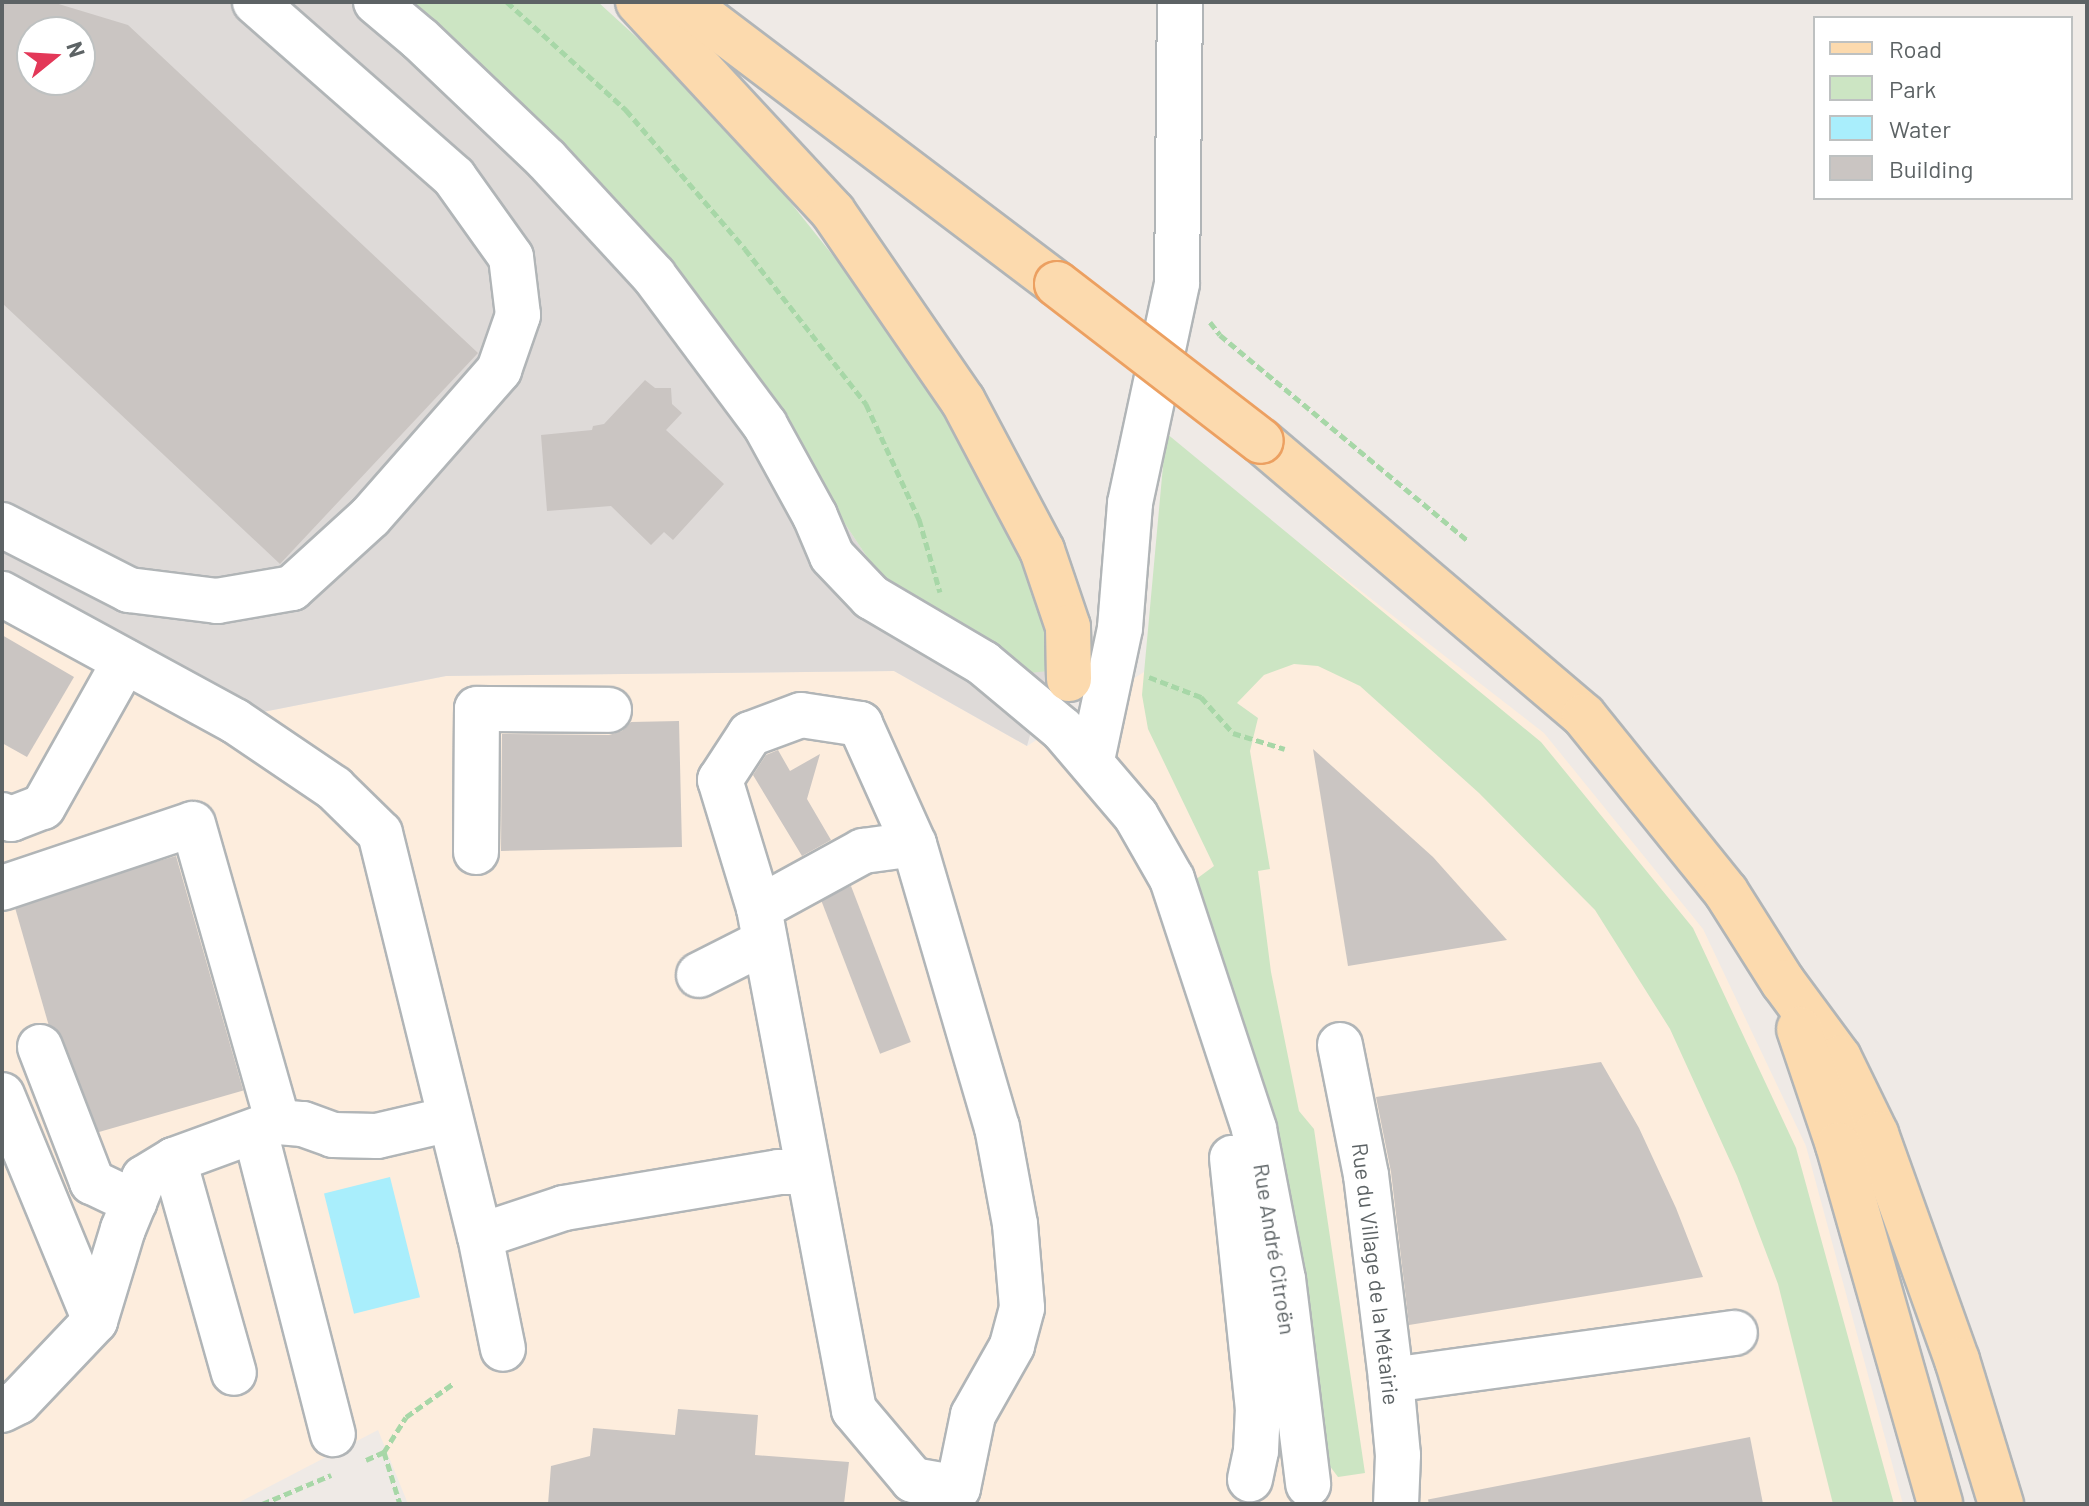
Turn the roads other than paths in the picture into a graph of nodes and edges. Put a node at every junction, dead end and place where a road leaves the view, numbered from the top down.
1 (255, 2) edge
2 (376, 2) edge
3 (638, 2) edge
4 (684, 2) edge
5 (1180, 2) edge
6 (2, 525) edge
7 (2, 594) edge
8 (1120, 628) junction
9 (125, 661) junction
10 (1069, 679) junction
11 (609, 710) dead end
12 (1062, 729) junction
13 (1092, 760) junction
14 (2, 815) edge
15 (914, 844) junction
16 (476, 852) dead end
17 (2, 888) edge
18 (761, 925) junction
19 (699, 975) dead end
20 (1783, 982) junction
21 (1216, 1020) junction
22 (1340, 1045) dead end
23 (40, 1047) dead end
24 (2, 1095) edge
25 (450, 1119) junction
26 (267, 1127) junction
27 (174, 1160) junction
28 (808, 1172) junction
29 (134, 1202) junction
30 (480, 1236) junction
31 (95, 1321) junction
32 (1735, 1333) dead end
33 (503, 1349) dead end
34 (234, 1373) dead end
35 (1391, 1380) junction
36 (2, 1410) edge
37 (345, 1456) road end
38 (1238, 1492) edge
39 (1315, 1494) edge
40 (972, 1496) edge
41 (1396, 1504) edge
42 (1940, 1504) edge
43 (2001, 1504) edge

1 - 6 street
2 - 12 street, Rue André Citroën
3 - 10 main road
4 - 20 main road, bridge
5 - 8 street
7 - 9 street
8 - 10 street
8 - 13 street
9 - 14 street
9 - 25 street
10 - 12 street
11 - 16 street
12 - 13 street, Rue André Citroën
13 - 21 street, Rue André Citroën
15 - 18 street
15 - 18 street
15 - 40 street
17 - 26 street
18 - 19 street
18 - 28 street
20 - 42 main road
20 - 43 main road
21 - 38 street, Rue André Citroën
21 - 39 street, Rue André Citroën
22 - 35 street, Rue du Village de la Métairie
23 - 29 street
24 - 31 street
25 - 26 street
25 - 30 street
26 - 27 street
26 - 37 street
27 - 29 street
27 - 34 street
28 - 30 street
28 - 40 street
29 - 31 street
30 - 33 street
31 - 36 street
32 - 35 street
35 - 41 street, Rue du Village de la Métairie
38 - 39 street

